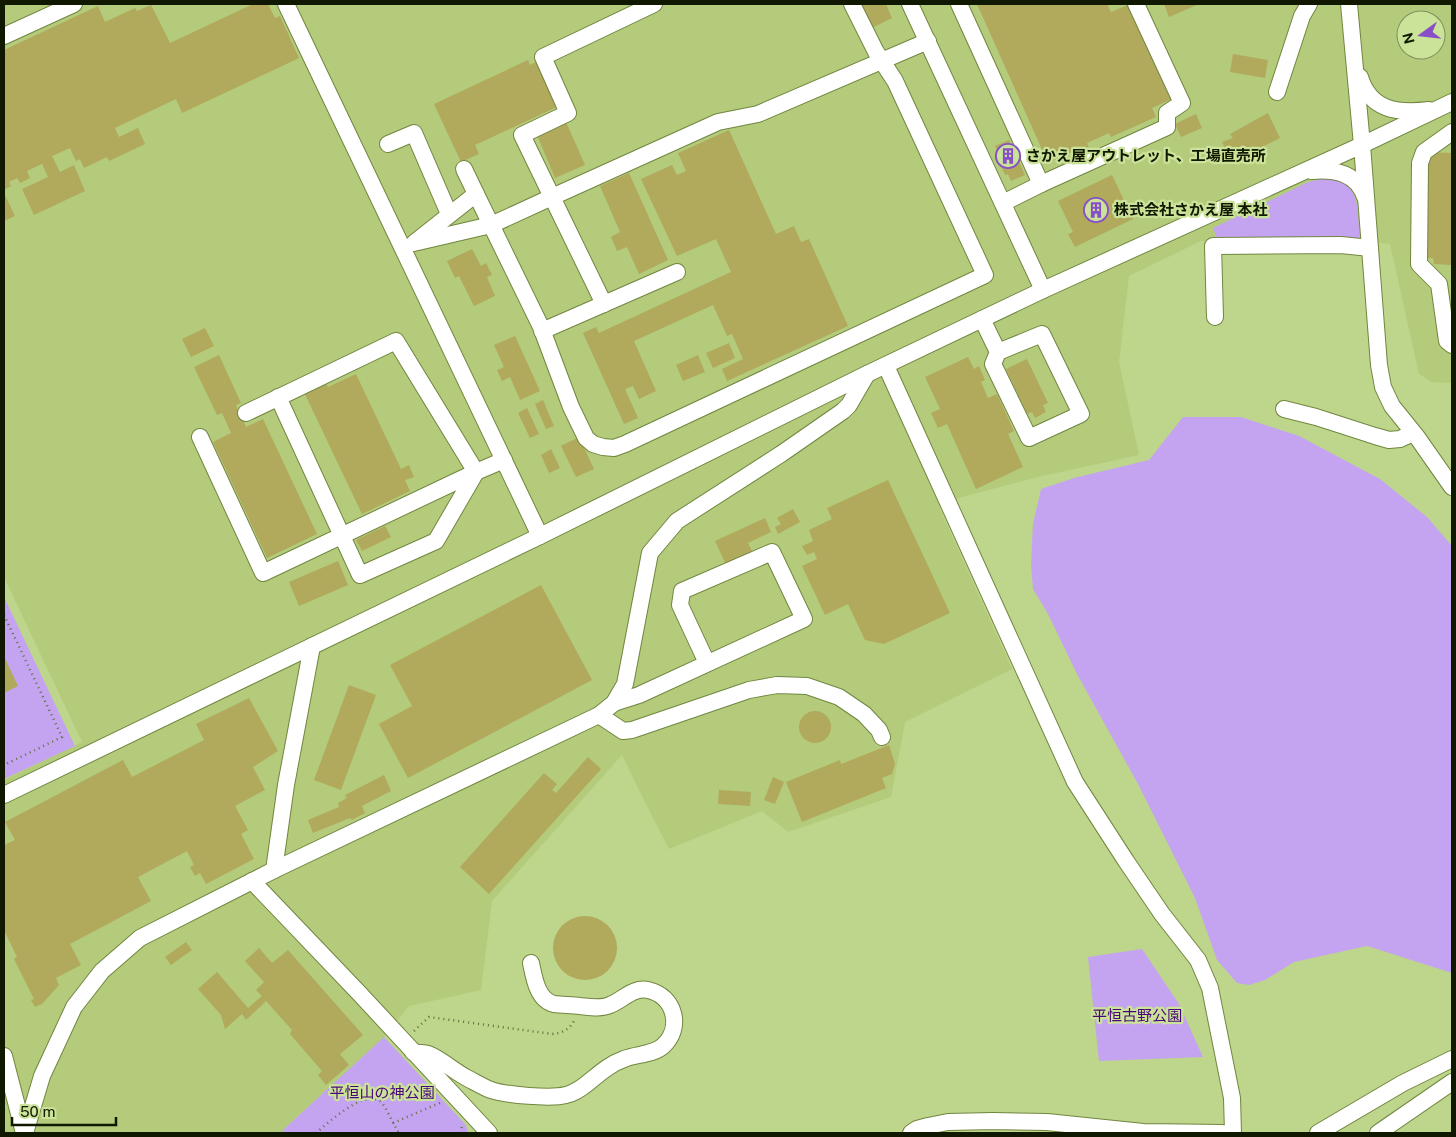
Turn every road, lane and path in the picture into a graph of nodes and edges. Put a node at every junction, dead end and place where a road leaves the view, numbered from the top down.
1 (74, 4) edge
2 (286, 4) edge
3 (654, 4) edge
4 (852, 4) edge
5 (910, 4) edge
6 (959, 4) edge
7 (1136, 4) edge
8 (1309, 4) edge
9 (1349, 4) edge
10 (4, 36) edge
11 (928, 41) junction
12 (1354, 58) junction
13 (882, 61) junction
14 (1277, 92) dead end
15 (1446, 106) edge
16 (1452, 132) edge
17 (388, 144) dead end
18 (1362, 145) junction
19 (464, 169) dead end
20 (1304, 172) junction
21 (1041, 184) junction
22 (476, 194) junction
23 (552, 197) junction
24 (1366, 199) junction
25 (1003, 203) junction
26 (449, 214) junction
27 (491, 224) junction
28 (408, 245) junction
29 (1370, 248) junction
30 (677, 272) dead end
31 (1043, 290) junction
32 (604, 304) junction
33 (1215, 317) dead end
34 (982, 320) junction
35 (542, 330) junction
36 (1452, 345) edge
37 (998, 352) junction
38 (886, 366) junction
39 (867, 374) junction
40 (278, 397) junction
41 (1284, 409) dead end
42 (246, 413) dead end
43 (1413, 433) junction
44 (200, 437) dead end
45 (504, 460) junction
46 (476, 472) junction
47 (1452, 487) edge
48 (342, 536) junction
49 (540, 536) junction
50 (4, 615) edge
51 (312, 646) junction
52 (707, 663) junction
53 (614, 703) junction
54 (600, 715) junction
55 (882, 737) dead end
56 (4, 765) edge
57 (4, 795) edge
58 (274, 870) junction
59 (252, 881) junction
60 (531, 963) dead end
61 (577, 1006) junction
62 (408, 1046) junction
63 (4, 1056) edge
64 (1452, 1059) edge
65 (1452, 1082) edge
66 (455, 1097) junction
67 (393, 1123) junction
68 (1094, 1130) edge
69 (24, 1133) edge
70 (316, 1133) edge
71 (399, 1133) edge
72 (489, 1133) edge
73 (911, 1133) edge
74 (1193, 1133) edge
75 (1222, 1133) edge
76 (1233, 1133) edge
77 (1318, 1133) edge
78 (1378, 1133) edge

1 - 10 street
2 - 28 street
3 - 23 street
4 - 13 street
5 - 11 street
6 - 21 street
7 - 21 street
8 - 14 street
9 - 12 street
11 - 13 street
11 - 25 street
12 - 15 street
12 - 18 street
13 - 23 street
13 - 35 street
15 - 18 street
16 - 36 street
17 - 26 street
18 - 20 street
18 - 24 street
19 - 22 street
20 - 24 street
20 - 31 street
21 - 25 street
22 - 26 street
22 - 27 street
23 - 27 street
23 - 32 street
24 - 29 street
25 - 31 street
26 - 28 street
27 - 28 street
27 - 35 street
28 - 45 street
29 - 33 street
29 - 43 street
30 - 32 street
31 - 34 street
32 - 35 street
34 - 37 street
34 - 38 street
37 - 37 street
38 - 39 street
38 - 76 street
39 - 49 street
39 - 53 street
40 - 42 street
40 - 46 street
40 - 48 street
41 - 43 street
43 - 47 street
44 - 48 street
45 - 46 street
45 - 49 street
46 - 48 street
46 - 48 street
49 - 51 street
50 - 56 path
51 - 57 street
51 - 58 street
52 - 52 street
52 - 53 street
53 - 54 street
54 - 55 street
54 - 58 street
58 - 59 street
59 - 62 street
59 - 69 street
60 - 61 street
61 - 62 path
61 - 62 street
62 - 66 street
63 - 69 street
64 - 77 street
65 - 78 street
66 - 67 path
66 - 72 street
67 - 70 path
67 - 71 path
68 - 73 street
68 - 74 street
74 - 75 street

